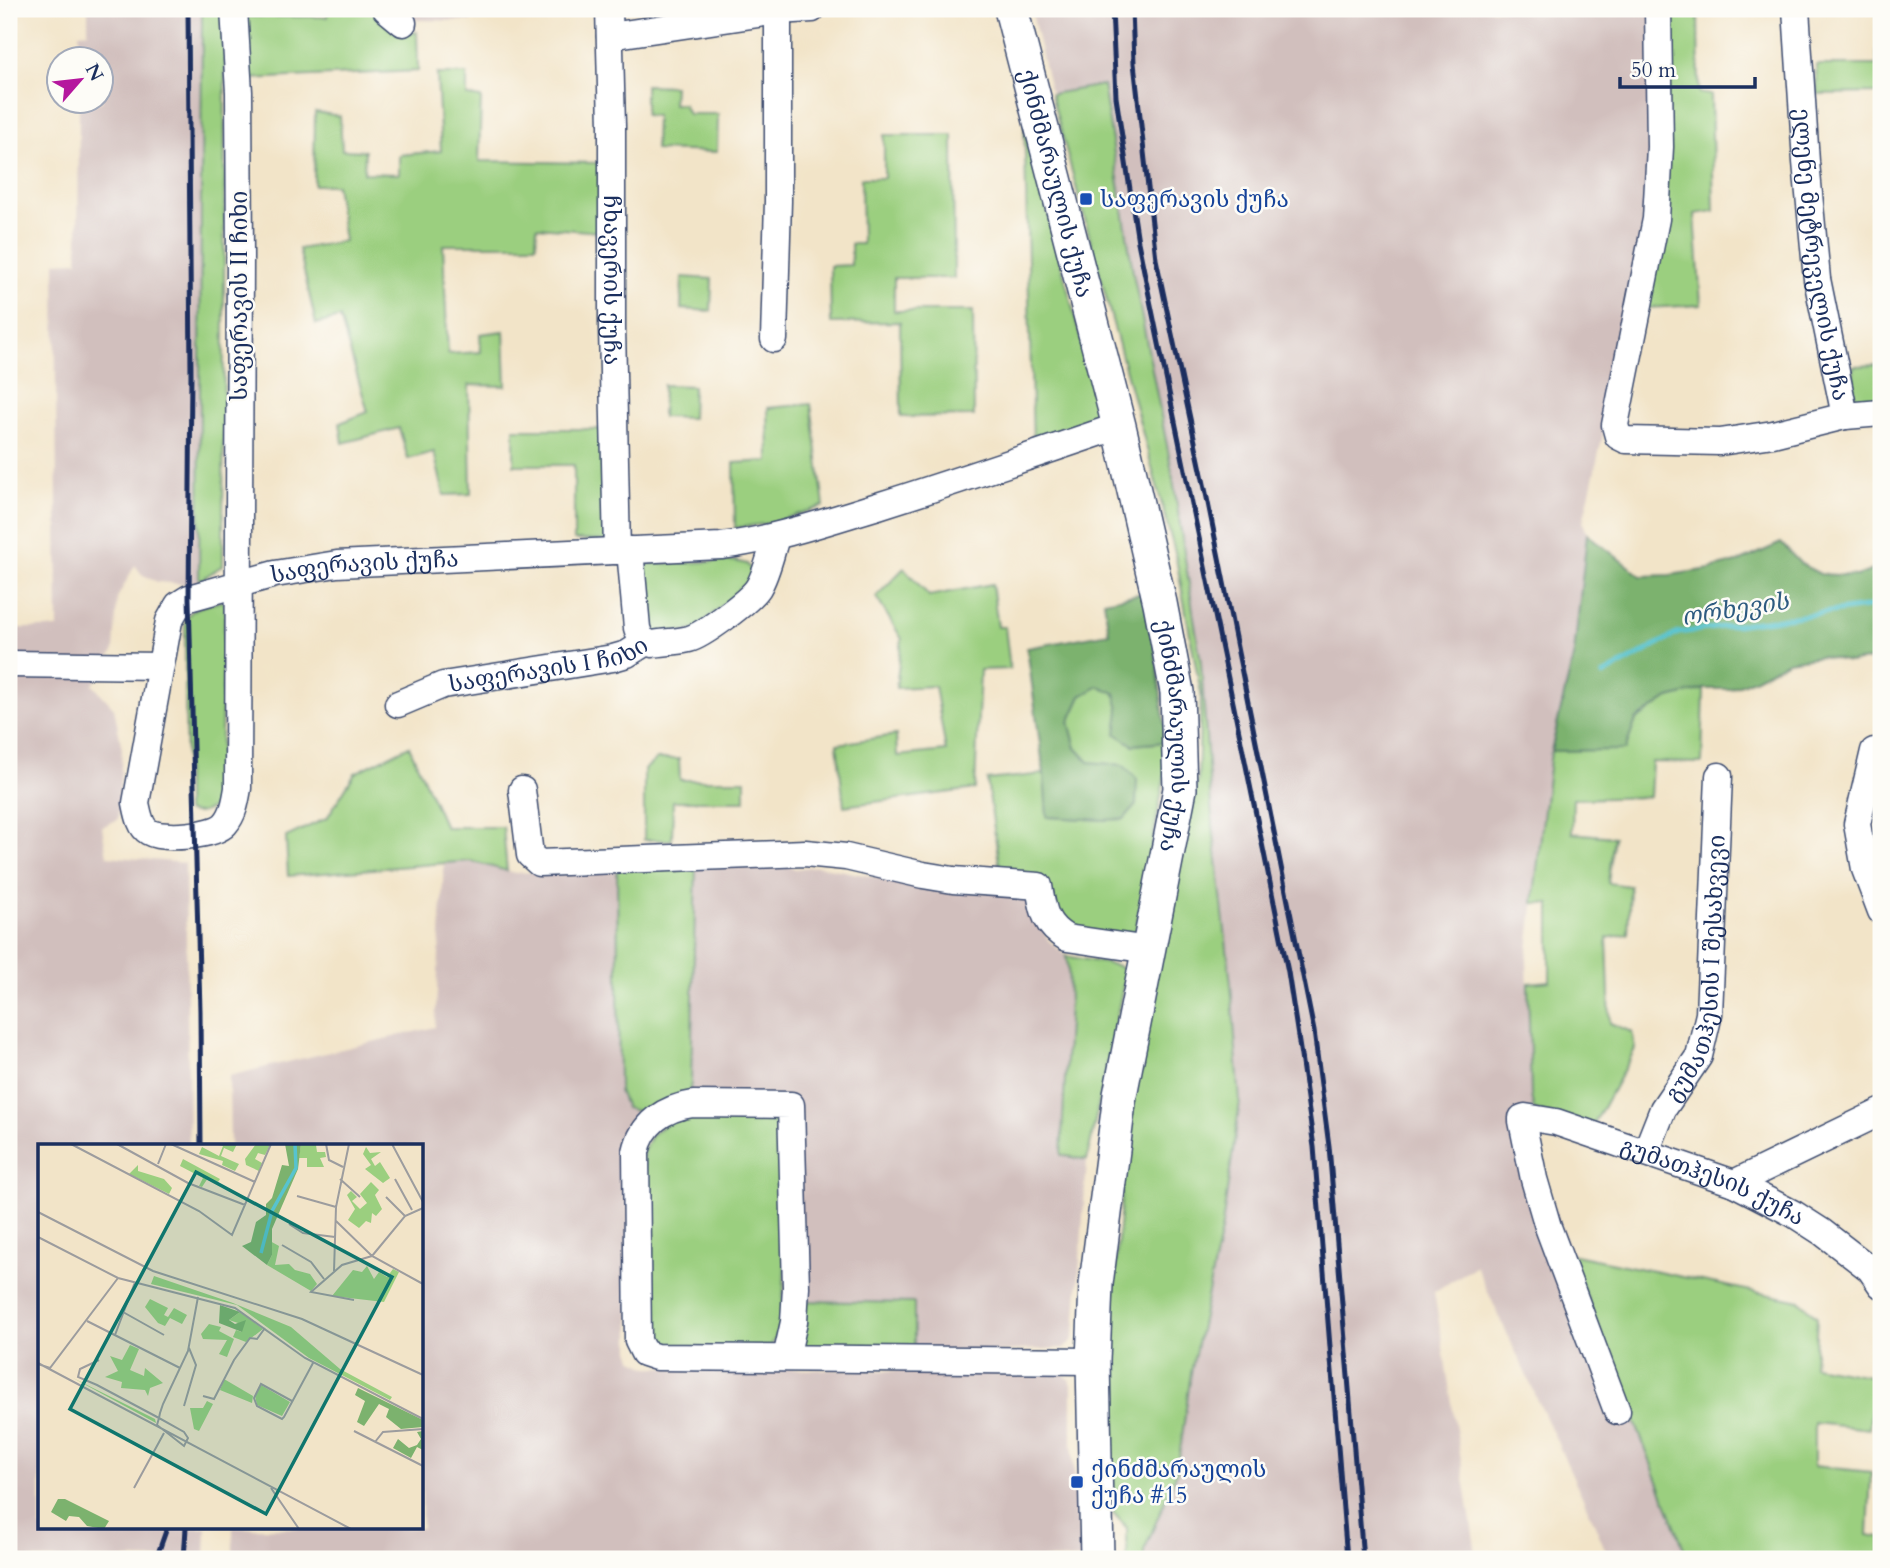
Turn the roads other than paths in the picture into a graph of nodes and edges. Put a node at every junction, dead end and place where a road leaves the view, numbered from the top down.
1 (234, 9) edge
2 (609, 9) edge
3 (812, 9) edge
4 (1011, 9) edge
5 (1658, 9) edge
6 (1796, 9) edge
7 (778, 11) junction
8 (610, 36) junction
9 (774, 339) dead end
10 (1881, 413) edge
11 (1845, 416) junction
12 (1119, 426) junction
13 (776, 537) junction
14 (624, 550) junction
15 (239, 583) junction
16 (646, 642) junction
17 (9, 664) edge
18 (160, 666) junction
19 (398, 704) dead end
20 (1874, 751) dead end
21 (1719, 776) dead end
22 (522, 790) dead end
23 (1881, 911) edge
24 (1149, 950) junction
25 (1881, 1112) edge
26 (1646, 1153) junction
27 (1734, 1183) junction
28 (1881, 1284) edge
29 (786, 1358) junction
30 (1093, 1362) junction
31 (1617, 1411) dead end
32 (1097, 1559) edge

1 - 15 street, საფერავის II ჩიხი
2 - 8 street, ჩხავერის ქუჩა
3 - 7 street
4 - 12 main road, ქინძმარაულის ქუჩა
5 - 11 street
6 - 11 street, ელენე მეტრეველის ქუჩა
7 - 8 street
7 - 9 street
8 - 14 street, ჩხავერის ქუჩა
10 - 11 street
12 - 13 street, საფერავის ქუჩა
12 - 24 main road, ქინძმარაულის ქუჩა
13 - 14 street, საფერავის ქუჩა
13 - 16 street
14 - 15 street, საფერავის ქუჩა
14 - 16 street, საფერავის I ჩიხი
15 - 18 street
15 - 18 street, საფერავის ქუჩა
16 - 19 street, საფერავის I ჩიხი
17 - 18 street
20 - 23 street
21 - 26 street, გუმათჰესის I შესახვევი
22 - 24 street
24 - 30 main road, ქინძმარაულის ქუჩა
25 - 27 street
26 - 27 street, გუმათჰესის ქუჩა
26 - 31 street, გუმათჰესის ქუჩა
27 - 28 street, გუმათჰესის ქუჩა
29 - 29 street
29 - 30 street
30 - 32 main road, ქინძმარაულის ქუჩა

